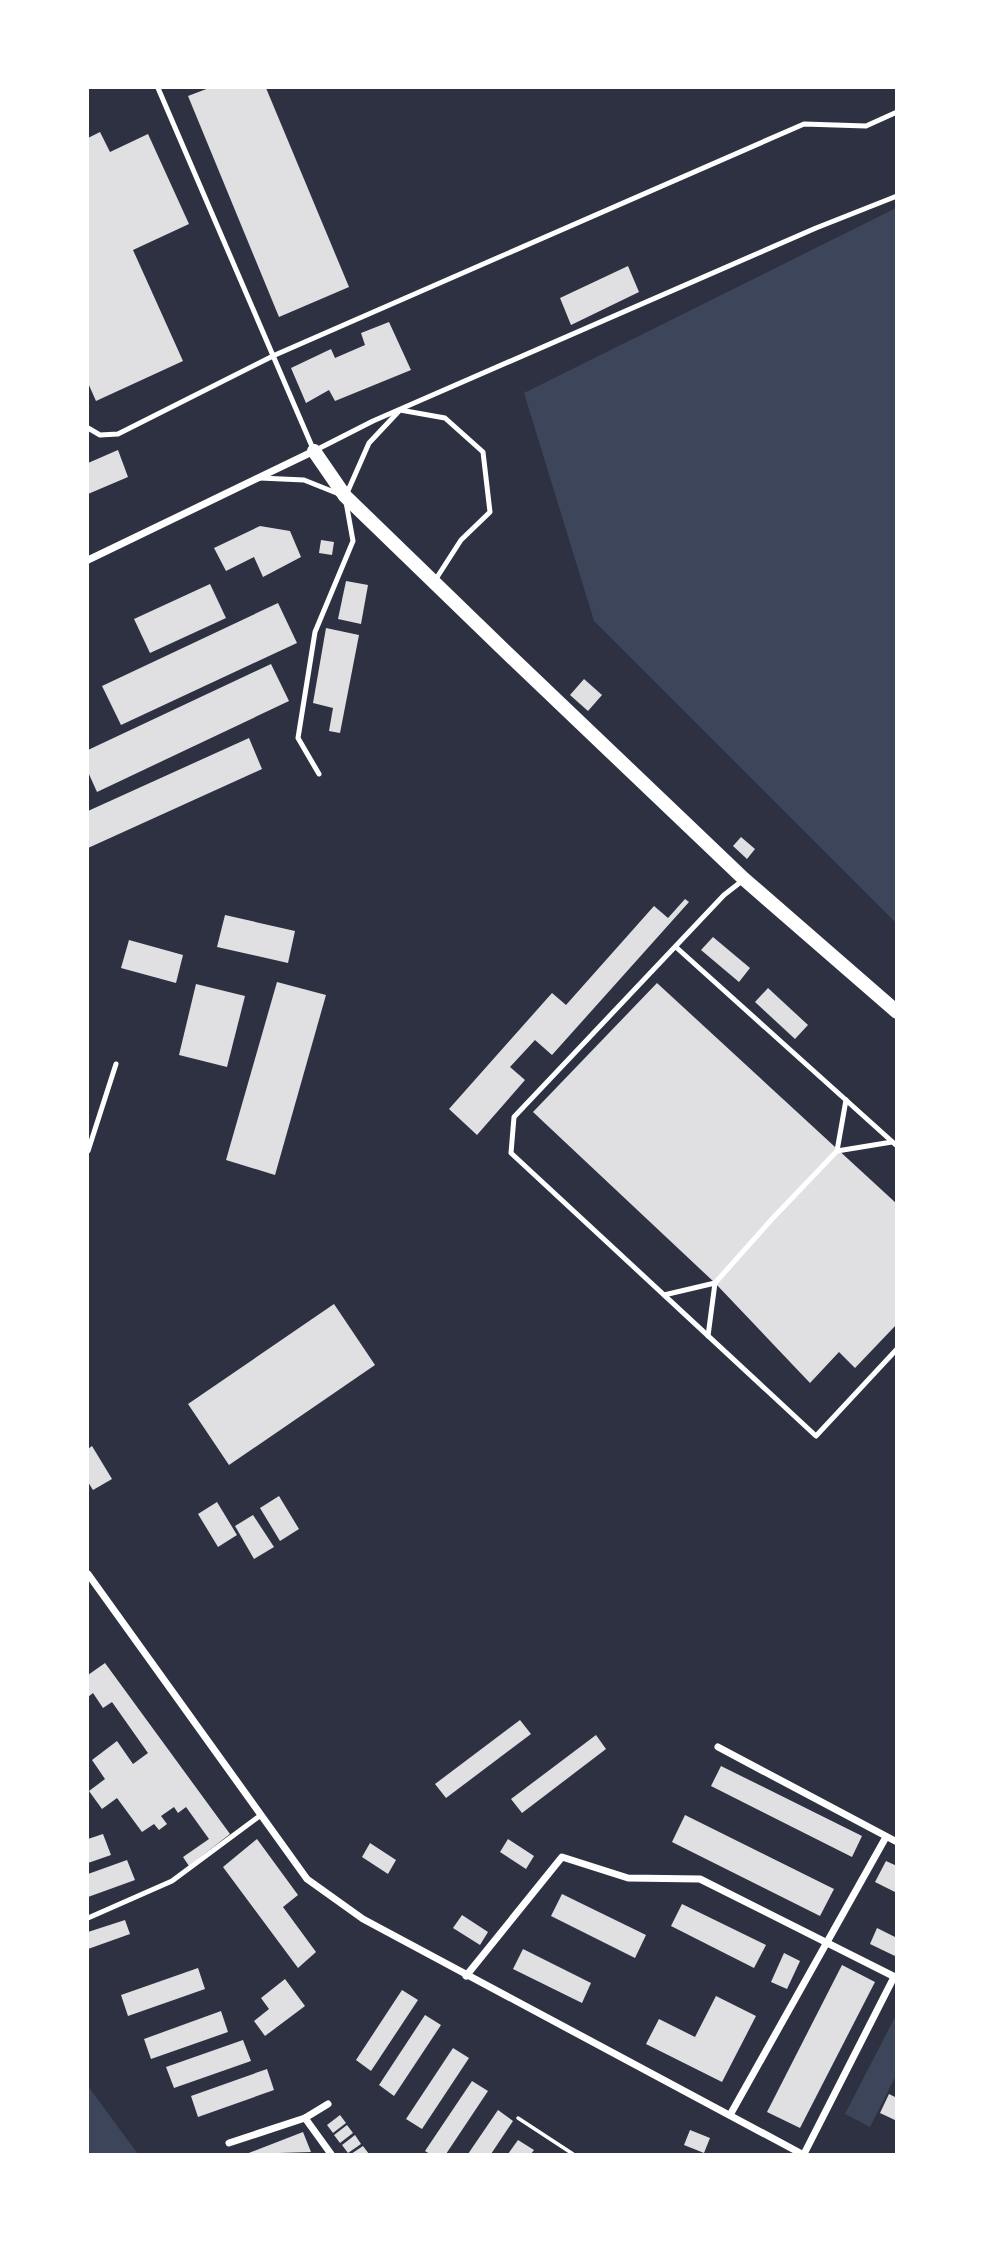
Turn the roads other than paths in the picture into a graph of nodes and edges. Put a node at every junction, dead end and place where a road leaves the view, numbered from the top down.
1 (158, 88) edge
2 (897, 112) edge
3 (897, 196) edge
4 (275, 355) junction
5 (400, 410) junction
6 (88, 428) edge
7 (314, 451) junction
8 (254, 478) junction
9 (345, 496) junction
10 (88, 560) edge
11 (434, 582) junction
12 (319, 774) dead end
13 (744, 879) junction
14 (677, 948) junction
15 (897, 1012) edge
16 (116, 1064) dead end
17 (846, 1100) junction
18 (894, 1144) edge
19 (88, 1151) edge
20 (837, 1151) junction
21 (715, 1283) junction
22 (664, 1295) junction
23 (708, 1336) junction
24 (897, 1349) edge
25 (88, 1574) edge
26 (718, 1747) dead end
27 (261, 1815) junction
28 (886, 1837) junction
29 (897, 1842) edge
30 (88, 1918) edge
31 (826, 1943) junction
32 (466, 1976) junction
33 (895, 1977) edge
34 (328, 2104) dead end
35 (730, 2115) junction
36 (305, 2118) junction
37 (229, 2143) dead end
38 (331, 2154) edge
39 (803, 2154) edge

1 - 4 lane
2 - 4 lane
3 - 5 lane
4 - 6 lane
4 - 7 lane
5 - 7 lane
5 - 9 lane
5 - 11 lane
7 - 8 street
7 - 9 main road
8 - 9 lane
8 - 10 street
9 - 11 main road
9 - 12 lane
11 - 13 main road
13 - 14 lane
13 - 15 main road
14 - 17 lane
14 - 22 lane
16 - 19 lane
17 - 18 lane
17 - 20 lane
18 - 20 lane
20 - 21 lane
21 - 22 lane
21 - 23 lane
22 - 23 lane
23 - 24 lane
25 - 27 street
26 - 28 street
27 - 30 lane
27 - 32 street
28 - 29 street
28 - 31 street
31 - 32 street
31 - 33 street
31 - 35 street
32 - 35 street
33 - 39 street
34 - 36 street
35 - 39 street
36 - 37 street
36 - 38 street

